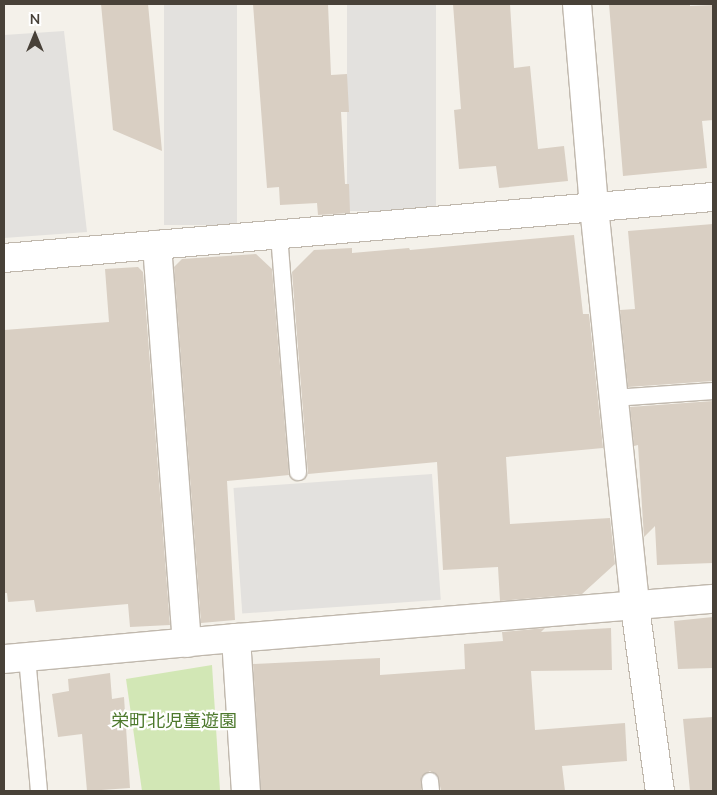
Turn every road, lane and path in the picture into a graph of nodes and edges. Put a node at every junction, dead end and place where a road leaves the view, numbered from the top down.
1 (578, 4) edge
2 (713, 197) edge
3 (594, 207) junction
4 (279, 235) junction
5 (157, 245) junction
6 (4, 258) edge
7 (713, 391) edge
8 (614, 398) junction
9 (298, 472) dead end
10 (713, 599) edge
11 (635, 607) junction
12 (236, 638) junction
13 (187, 643) junction
14 (15, 658) edge
15 (39, 791) edge
16 (246, 791) edge
17 (660, 791) edge

1 - 3 street
2 - 3 street
3 - 4 street
3 - 8 street
4 - 5 street
4 - 9 lane
5 - 6 street
5 - 13 street
7 - 8 lane
8 - 11 street
10 - 11 street
11 - 12 street
11 - 17 street
12 - 13 street
12 - 16 street
13 - 14 street
14 - 15 lane

